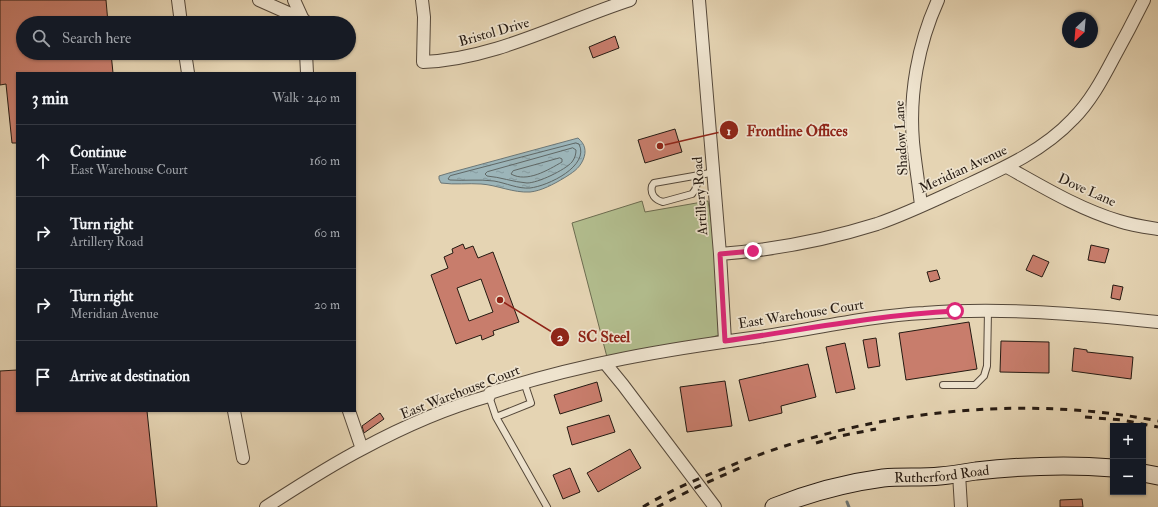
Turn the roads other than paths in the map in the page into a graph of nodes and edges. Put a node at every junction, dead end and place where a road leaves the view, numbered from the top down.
1 (178, 0) edge
2 (259, 0) edge
3 (294, 0) edge
4 (422, 0) edge
5 (630, 0) edge
6 (699, 0) edge
7 (938, 0) edge
8 (1144, 0) edge
9 (180, 16) edge
10 (293, 16) edge
11 (302, 16) edge
12 (186, 60) edge
13 (306, 60) edge
14 (188, 72) edge
15 (307, 72) edge
16 (1007, 167) junction
17 (714, 172) junction
18 (700, 174) junction
19 (921, 206) junction
20 (1158, 229) edge
21 (720, 254) junction
22 (988, 311) junction
23 (1158, 322) edge
24 (725, 341) junction
25 (605, 363) junction
26 (524, 382) junction
27 (943, 385) dead end
28 (489, 396) junction
29 (234, 412) edge
30 (349, 412) edge
31 (496, 417) junction
32 (362, 449) junction
33 (243, 458) dead end
34 (1110, 468) edge
35 (959, 474) junction
36 (1146, 474) edge
37 (1158, 476) edge
38 (266, 507) edge
39 (547, 507) edge
40 (714, 507) edge
41 (774, 507) edge
42 (961, 507) edge

1 - 9 street
2 - 10 street
3 - 11 street
4 - 5 street, Bristol Drive
6 - 17 street, Artillery Road
7 - 19 street, Shadow Lane
8 - 16 street, Meridian Avenue
12 - 14 street
13 - 15 street
16 - 19 street, Meridian Avenue
16 - 20 street, Dove Lane
17 - 18 lane
17 - 21 street, Artillery Road
18 - 18 lane
19 - 21 street, Meridian Avenue
21 - 24 street, Artillery Road
22 - 23 street, East Warehouse Court
22 - 24 street, East Warehouse Court
22 - 27 lane
24 - 25 street, East Warehouse Court
25 - 26 street, East Warehouse Court
25 - 40 street
26 - 28 street, East Warehouse Court
26 - 31 lane
28 - 31 lane
28 - 32 street, East Warehouse Court
29 - 33 street
30 - 32 street
31 - 39 lane
32 - 38 street, East Warehouse Court
34 - 35 street, Rutherford Road
35 - 41 street, Rutherford Road
35 - 42 street
36 - 37 street

